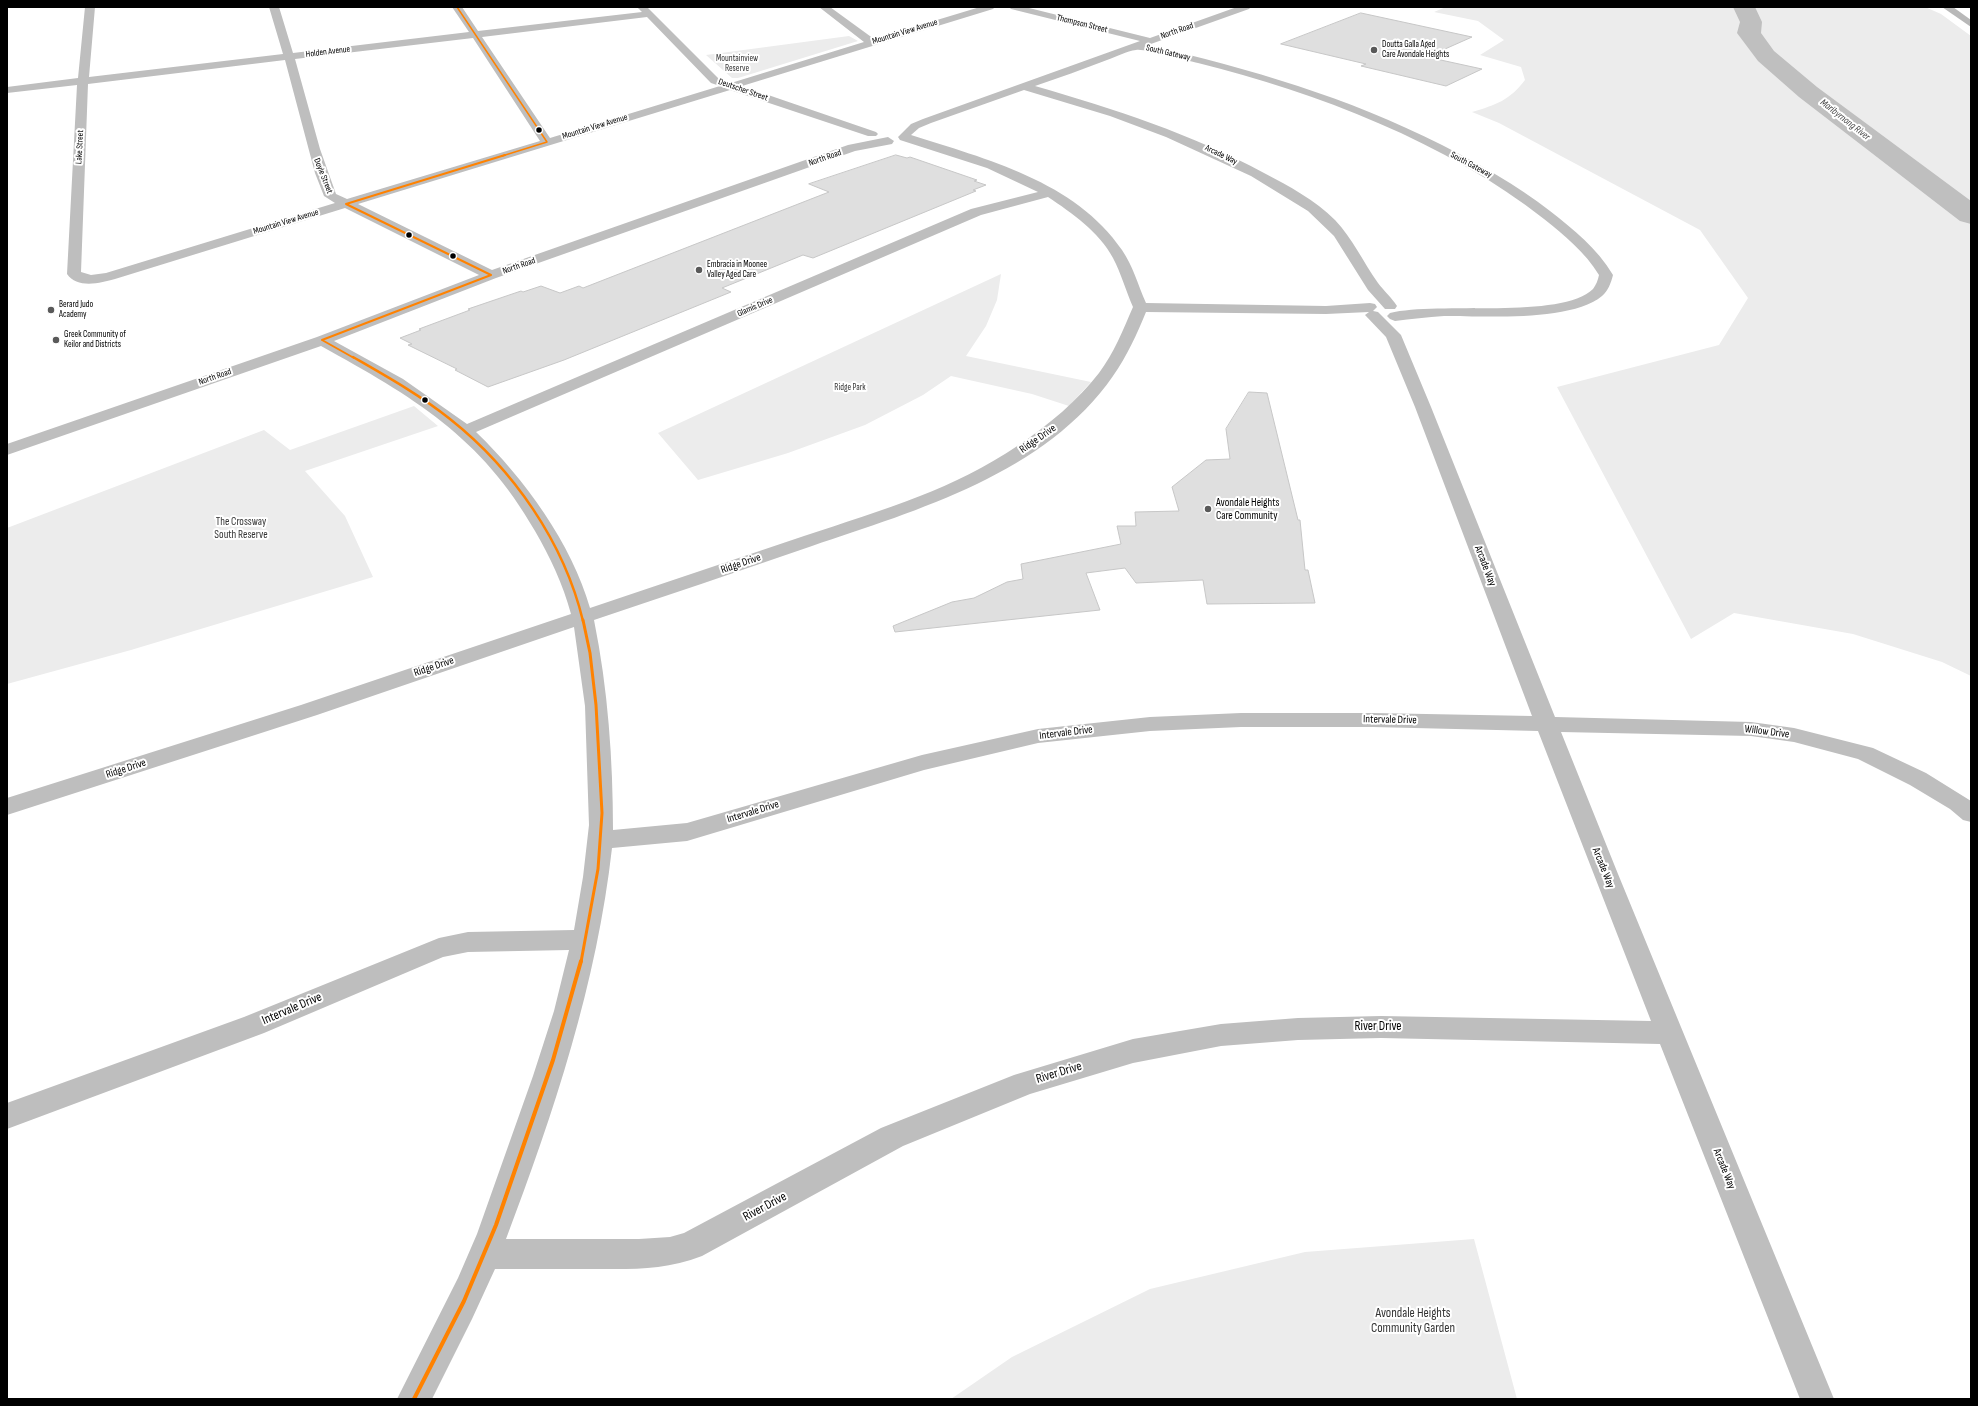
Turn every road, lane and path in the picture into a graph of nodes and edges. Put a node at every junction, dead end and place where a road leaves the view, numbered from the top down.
1 (90, 7) edge
2 (274, 7) edge
3 (457, 7) edge
4 (824, 7) edge
5 (990, 7) edge
6 (1014, 7) edge
7 (1246, 7) edge
8 (1947, 7) edge
9 (645, 11) edge
10 (1971, 24) edge
11 (474, 35) junction
12 (1151, 41) junction
13 (872, 43) junction
14 (1137, 46) junction
15 (289, 57) junction
16 (83, 80) junction
17 (728, 86) junction
18 (1026, 87) junction
19 (7, 90) edge
20 (847, 125) junction
21 (872, 135) junction
22 (895, 135) junction
23 (547, 142) junction
24 (852, 148) junction
25 (1048, 193) junction
26 (346, 204) junction
27 (491, 275) junction
28 (86, 279) joint
29 (1372, 288) junction
30 (1140, 307) junction
31 (1372, 311) junction
32 (1393, 316) junction
33 (322, 340) junction
34 (465, 431) junction
35 (7, 450) edge
36 (583, 618) junction
37 (1545, 723) junction
38 (7, 808) edge
39 (1971, 814) edge
40 (600, 840) junction
41 (584, 940) junction
42 (1669, 1033) junction
43 (7, 1116) edge
44 (485, 1254) junction
45 (414, 1399) edge
46 (1817, 1399) edge

1 - 16 street, Lake Street
2 - 15 street, Doyle Street
3 - 11 street
4 - 13 street
5 - 13 street, Mountain View Avenue
6 - 12 street, Thompson Street
7 - 12 street, North Road
8 - 10 street
9 - 11 street, Holden Avenue
9 - 17 street, Deutscher Street
11 - 15 street, Holden Avenue
11 - 23 street
12 - 14 street, North Road
13 - 17 street, Mountain View Avenue
14 - 18 street, North Road
14 - 32 street, South Gateway
15 - 16 street, Holden Avenue
15 - 26 street, Doyle Street
16 - 19 street, Holden Avenue
16 - 28 street, Lake Street
17 - 20 street, Deutscher Street
17 - 23 street, Mountain View Avenue
18 - 22 street, North Road
18 - 29 street, Arcade Way
20 - 21 street, Deutscher Street
20 - 22 street, Deutscher Street
21 - 22 street, Deutscher Street
21 - 24 street, North Road
22 - 24 street, North Road
22 - 25 street
23 - 26 street, Mountain View Avenue
24 - 27 street, North Road
25 - 30 street
25 - 34 street, Glamis Drive
26 - 27 street, Doyle Street
26 - 28 street, Mountain View Avenue
27 - 33 street, North Road
29 - 31 street, Arcade Way
29 - 32 street, Arcade Way
30 - 31 street
30 - 36 street, Ridge Drive
31 - 32 street, South Gateway
31 - 32 street, Arcade Way
32 - 37 street, Arcade Way
33 - 34 street
33 - 35 street, North Road
34 - 36 street
36 - 38 street, Ridge Drive
36 - 40 street
37 - 39 street, Willow Drive
37 - 40 street, Intervale Drive
37 - 42 street, Arcade Way
40 - 41 street
41 - 43 street, Intervale Drive
41 - 44 street
42 - 44 street, River Drive
42 - 46 street, Arcade Way
44 - 45 street

